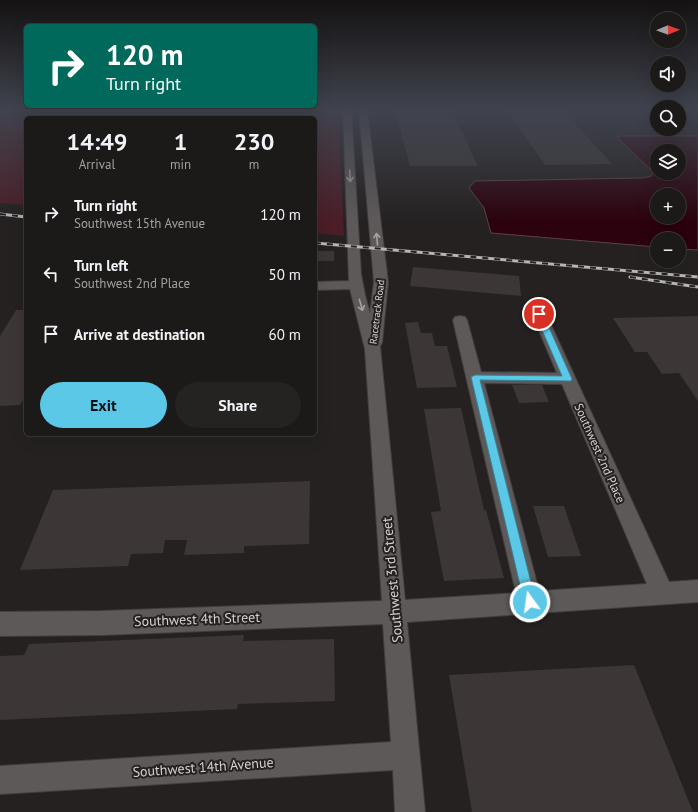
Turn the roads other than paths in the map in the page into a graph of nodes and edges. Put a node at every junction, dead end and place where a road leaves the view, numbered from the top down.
1 (349, 147) edge
2 (367, 147) edge
3 (349, 150) junction
4 (369, 162) junction
5 (356, 285) junction
6 (317, 286) edge
7 (539, 314) dead end
8 (460, 320) dead end
9 (373, 349) junction
10 (475, 377) junction
11 (568, 379) junction
12 (698, 591) edge
13 (662, 592) junction
14 (530, 602) junction
15 (394, 612) junction
16 (0, 624) edge
17 (406, 755) junction
18 (0, 780) edge
19 (410, 812) edge

1 - 3 street, Racetrack Road
2 - 4 street, Racetrack Road
3 - 4 street
3 -> 5 street, Racetrack Road
9 -> 4 street, Racetrack Road
5 - 6 street
5 -> 9 street, Racetrack Road
7 - 11 street, Southwest 2nd Place
8 - 10 street
9 - 15 street, Southwest 3rd Street
10 - 11 street
10 - 14 street
11 - 13 street, Southwest 2nd Place
12 - 13 street
13 - 14 street
14 - 15 street
15 - 16 street, Southwest 4th Street
15 - 17 street, Southwest 3rd Street
17 - 18 street, Southwest 14th Avenue
17 - 19 street, Southwest 3rd Street

